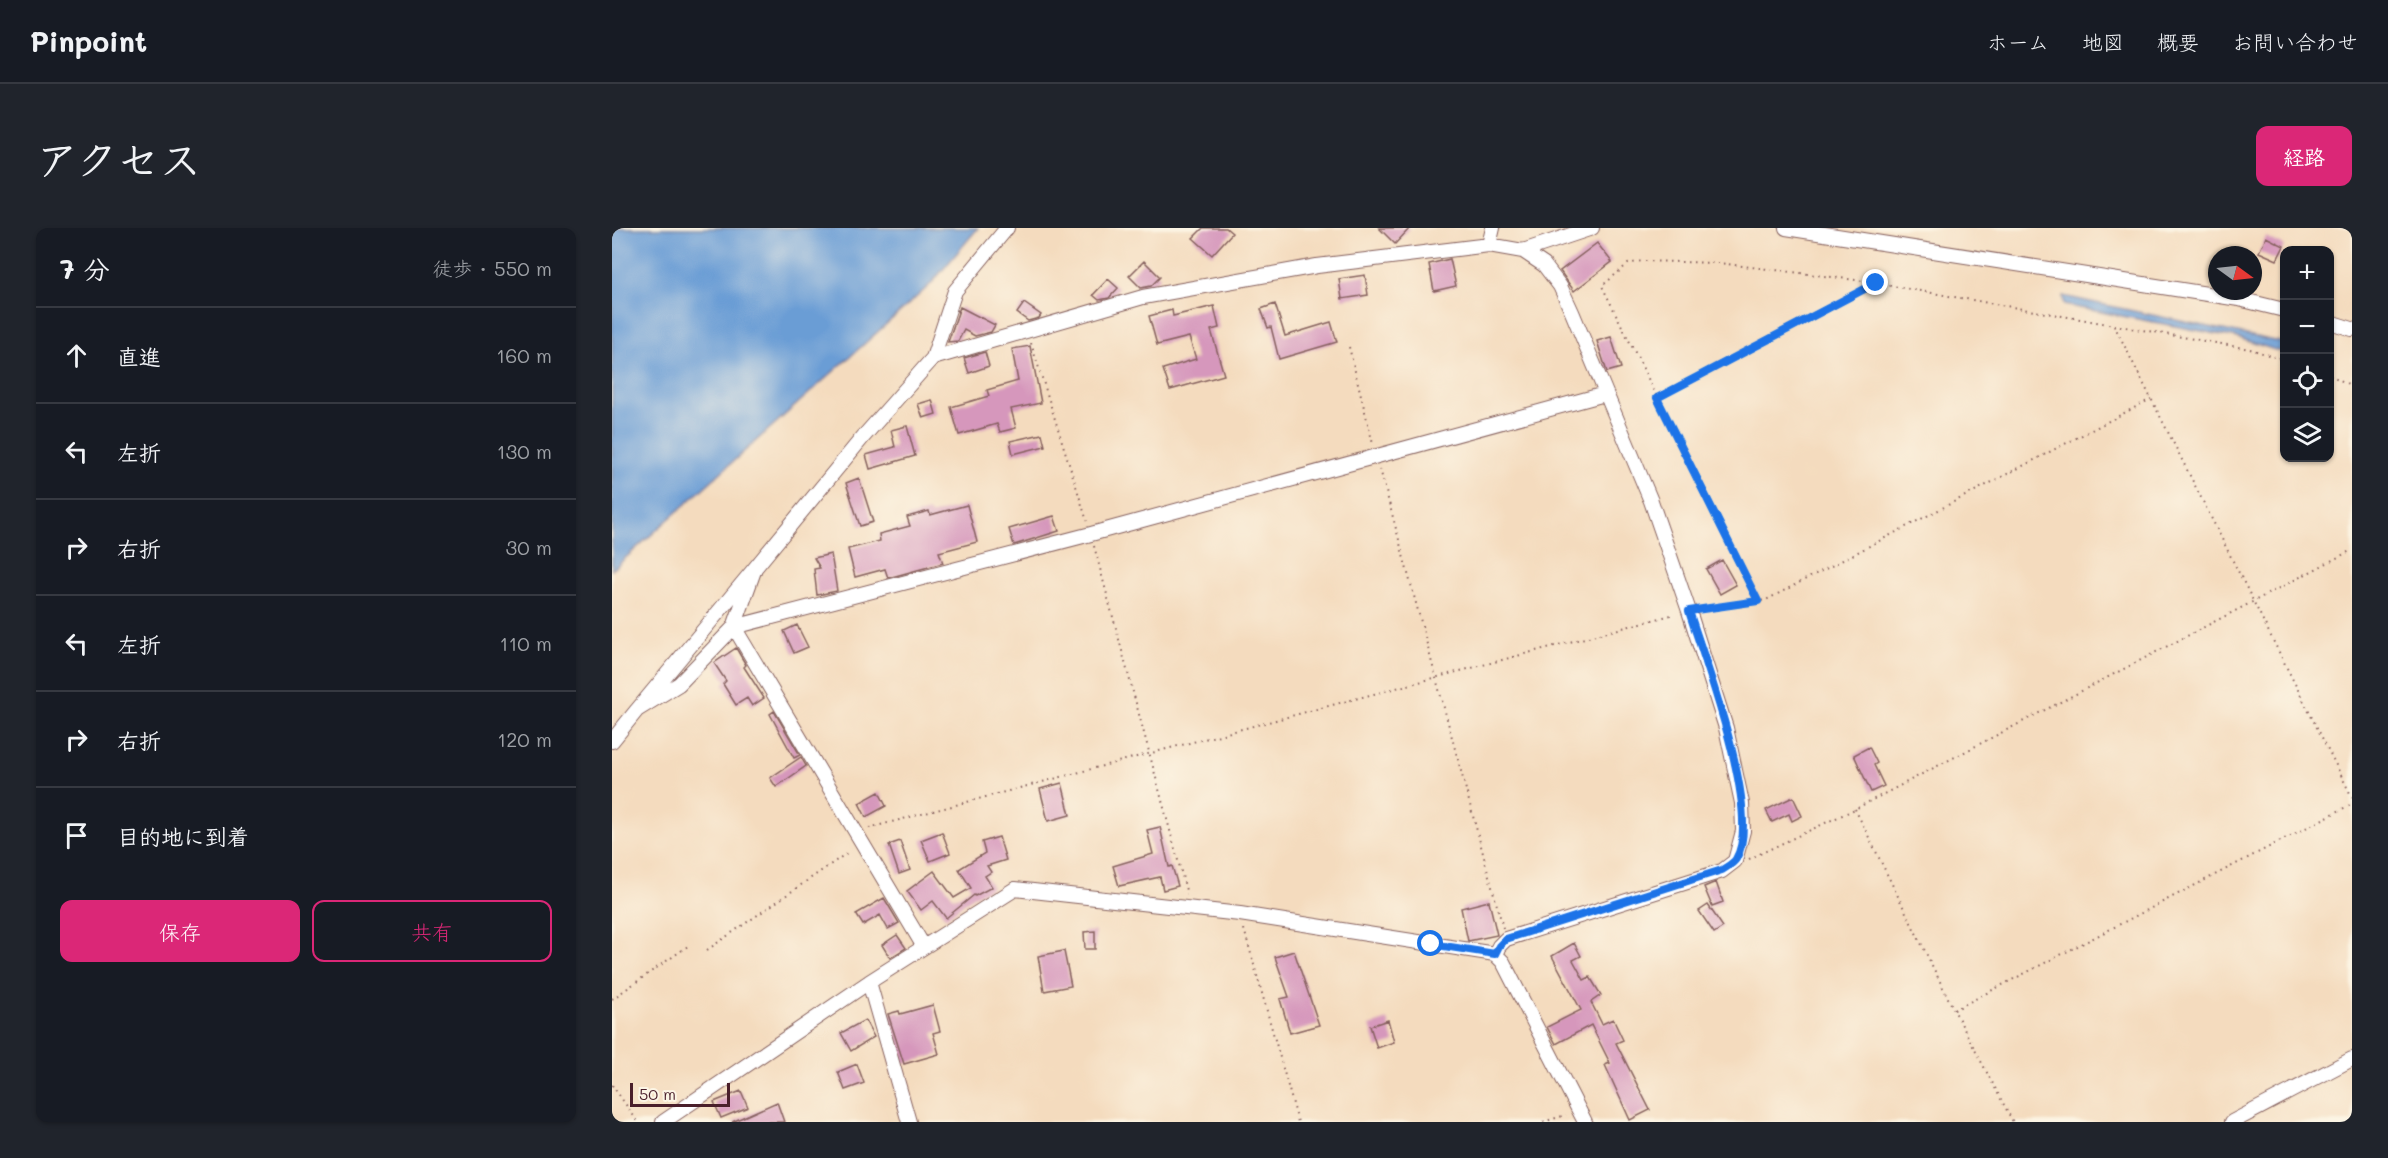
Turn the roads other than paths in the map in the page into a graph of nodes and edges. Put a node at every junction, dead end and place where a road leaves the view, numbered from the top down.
1 (1007, 228) edge
2 (1493, 228) edge
3 (1592, 228) edge
4 (1786, 228) edge
5 (1489, 244) junction
6 (1523, 251) junction
7 (2280, 309) edge
8 (2334, 323) edge
9 (2352, 329) edge
10 (933, 358) junction
11 (1605, 394) junction
12 (755, 568) junction
13 (734, 627) junction
14 (637, 710) junction
15 (612, 741) edge
16 (924, 947) junction
17 (1495, 954) junction
18 (869, 982) junction
19 (2352, 1059) edge
20 (1582, 1116) edge
21 (663, 1122) edge
22 (909, 1122) edge
23 (2232, 1122) edge

1 - 10 street
2 - 5 street
3 - 6 street
4 - 7 street
5 - 6 street
5 - 10 street
6 - 11 street
8 - 9 street
10 - 12 street
11 - 13 street
11 - 17 street
12 - 13 street
12 - 14 street
13 - 14 street
13 - 16 street
14 - 15 street
16 - 17 street
16 - 18 street
17 - 20 street
18 - 21 street
18 - 22 street
19 - 23 street

